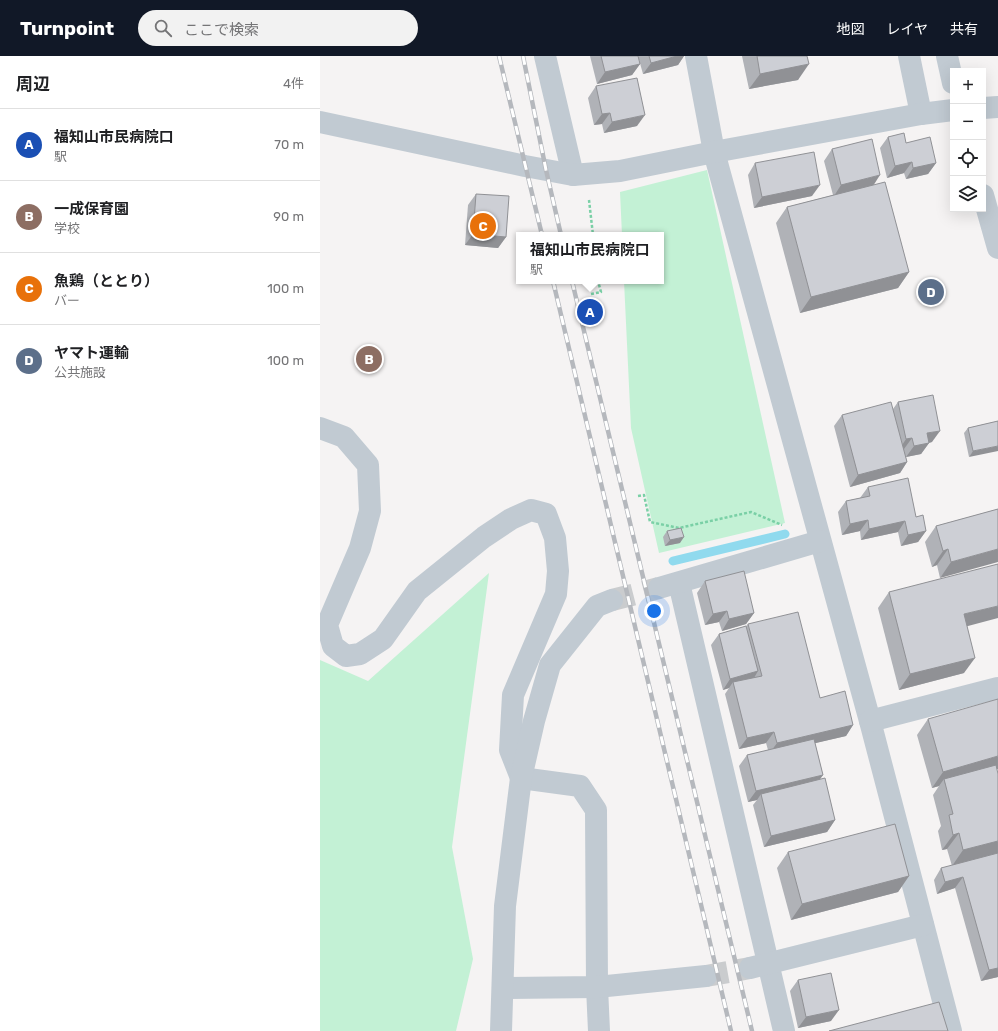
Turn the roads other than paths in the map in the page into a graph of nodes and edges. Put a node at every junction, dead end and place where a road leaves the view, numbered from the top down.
1 (545, 56) edge
2 (696, 56) edge
3 (909, 56) edge
4 (947, 56) edge
5 (950, 70) edge
6 (986, 108) edge
7 (998, 108) edge
8 (950, 110) edge
9 (921, 114) junction
10 (320, 122) edge
11 (714, 152) junction
12 (580, 174) junction
13 (986, 206) edge
14 (998, 248) edge
15 (320, 428) edge
16 (820, 541) junction
17 (680, 582) junction
18 (659, 588) tunnel mouth
19 (612, 600) tunnel mouth
20 (998, 688) edge
21 (870, 721) junction
22 (522, 778) junction
23 (923, 925) junction
24 (759, 965) junction
25 (706, 976) tunnel mouth
26 (597, 986) junction
27 (503, 988) junction
28 (501, 1031) edge
29 (598, 1031) edge
30 (784, 1031) edge
31 (951, 1031) edge

1 - 12 street
2 - 11 street
3 - 9 street
4 - 5 street
6 - 7 street
8 - 9 street
9 - 11 street
10 - 12 street
11 - 12 street
11 - 16 street
13 - 14 street
15 - 22 street
16 - 17 street
16 - 21 street
17 - 18 street
17 - 24 street
19 - 22 street
20 - 21 street
21 - 23 street
22 - 26 street
22 - 27 street
23 - 24 street
23 - 31 street
24 - 30 street
25 - 26 street
26 - 27 street
26 - 29 street
27 - 28 street

